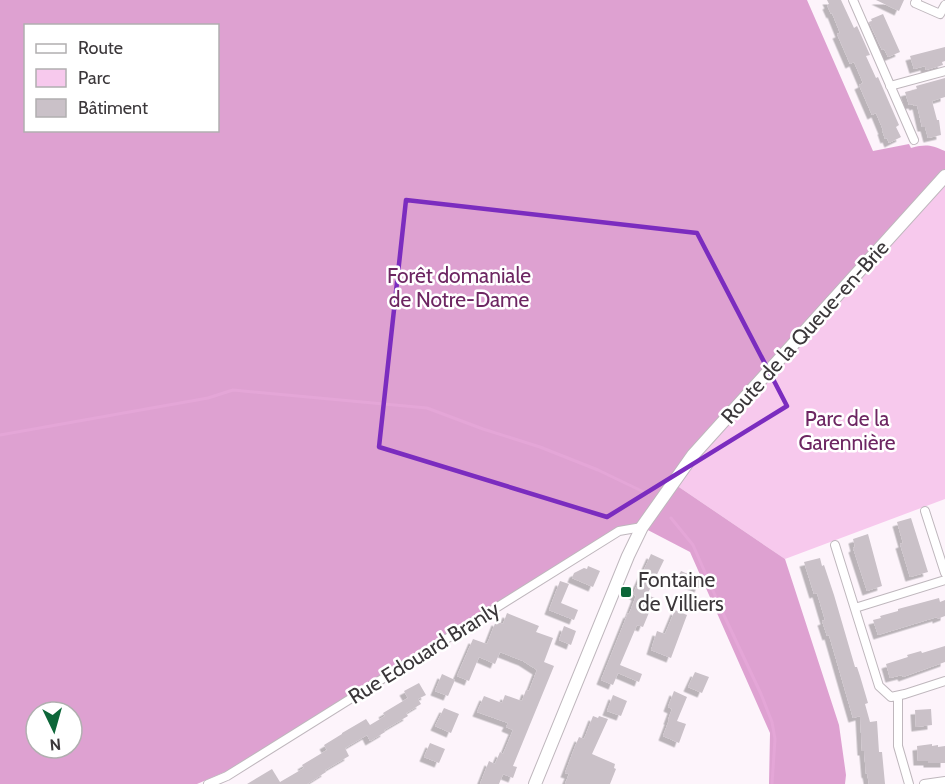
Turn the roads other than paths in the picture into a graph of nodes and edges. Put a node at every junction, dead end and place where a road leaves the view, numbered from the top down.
1 (853, 0) edge
2 (917, 0) edge
3 (945, 5) edge
4 (945, 71) edge
5 (891, 86) junction
6 (914, 140) dead end
7 (945, 176) edge
8 (925, 510) dead end
9 (642, 527) junction
10 (835, 545) dead end
11 (945, 573) edge
12 (945, 580) edge
13 (855, 608) junction
14 (945, 681) edge
15 (898, 696) junction
16 (945, 781) edge
17 (208, 784) edge
18 (535, 784) edge
19 (909, 784) edge
20 (924, 784) edge

1 - 5 street
2 - 3 street
4 - 5 street
5 - 6 street
7 - 9 main road, Route de la Queue-en-Brie
8 - 11 street
9 - 17 street, Rue Edouard Branly
9 - 18 main road, Route de la Queue-en-Brie
10 - 13 street
12 - 13 street
13 - 15 street
14 - 15 street
15 - 19 street
16 - 20 street

